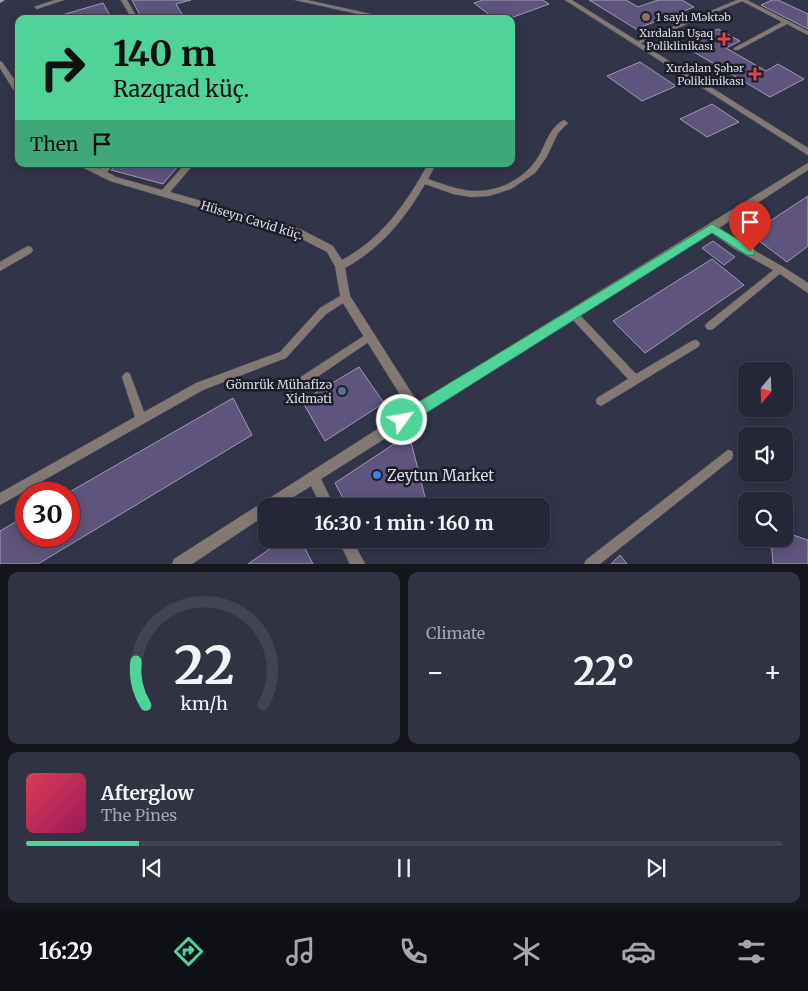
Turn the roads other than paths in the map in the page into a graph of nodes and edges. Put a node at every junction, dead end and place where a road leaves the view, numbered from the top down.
1 (61, 0) edge
2 (124, 0) edge
3 (298, 0) edge
4 (568, 0) edge
5 (742, 0) edge
6 (37, 7) dead end
7 (133, 15) edge
8 (371, 15) edge
9 (787, 22) junction
10 (808, 33) edge
11 (637, 43) junction
12 (736, 49) dead end
13 (0, 64) edge
14 (15, 86) edge
15 (564, 123) dead end
16 (808, 152) edge
17 (808, 166) edge
18 (88, 167) edge
19 (107, 167) edge
20 (187, 167) edge
21 (430, 167) edge
22 (100, 174) junction
23 (423, 180) junction
24 (164, 194) junction
25 (712, 228) junction
26 (28, 250) dead end
27 (340, 266) junction
28 (0, 267) edge
29 (780, 269) junction
30 (808, 288) edge
31 (345, 297) junction
32 (574, 315) junction
33 (710, 326) dead end
34 (370, 336) junction
35 (695, 344) dead end
36 (127, 377) dead end
37 (635, 380) junction
38 (291, 389) dead end
39 (601, 401) dead end
40 (416, 410) junction
41 (141, 418) junction
42 (728, 456) dead end
43 (313, 478) junction
44 (281, 498) edge
45 (324, 498) edge
46 (0, 499) edge
47 (258, 513) edge
48 (350, 548) edge
49 (179, 564) edge
50 (358, 564) edge
51 (590, 564) edge

1 - 6 lane
2 - 7 lane
3 - 8 street
4 - 11 street
5 - 9 lane
5 - 11 street
9 - 10 lane
9 - 12 lane
11 - 16 street
13 - 14 street
15 - 23 street
17 - 25 street
18 - 22 street, Hüseyn Cavid küç.
19 - 22 street
20 - 24 street
21 - 23 street
22 - 24 street, Hüseyn Cavid küç.
23 - 27 street
24 - 27 street, Hüseyn Cavid küç.
25 - 29 street
25 - 32 street
26 - 28 street
27 - 31 street, Hüseyn Cavid küç.
29 - 30 street
29 - 33 lane
31 - 34 street, Hüseyn Cavid küç.
31 - 41 lane
32 - 37 lane
32 - 40 street
34 - 38 lane
34 - 40 street, Hüseyn Cavid küç.
35 - 37 lane
36 - 41 lane
37 - 39 lane
40 - 43 street
41 - 46 lane
42 - 51 lane
43 - 44 street
43 - 45 street
47 - 49 street
48 - 50 street

